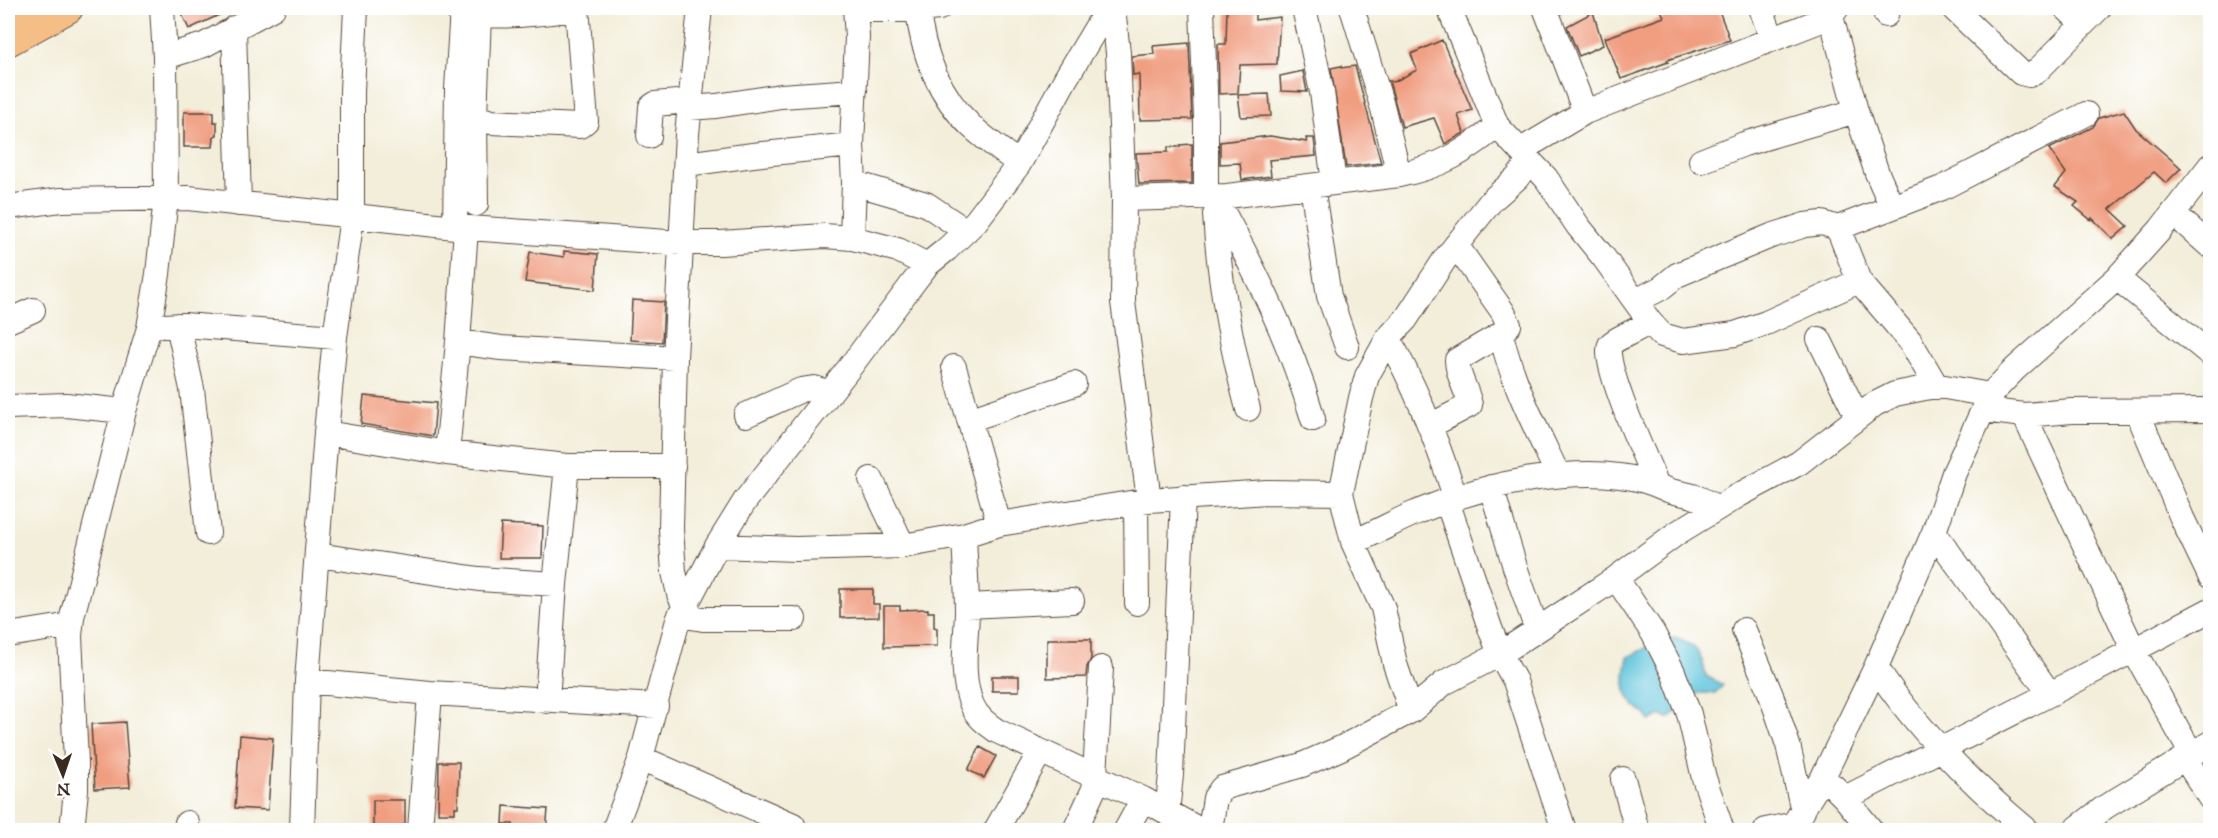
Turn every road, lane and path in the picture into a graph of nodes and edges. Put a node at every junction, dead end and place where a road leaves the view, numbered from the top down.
1 (18, 8) edge
2 (68, 8) edge
3 (162, 8) edge
4 (273, 8) edge
5 (356, 8) edge
6 (578, 8) edge
7 (700, 8) edge
8 (1108, 8) edge
9 (1113, 8) edge
10 (1202, 8) edge
11 (1304, 8) edge
12 (1352, 8) edge
13 (1449, 8) edge
14 (1545, 8) edge
15 (1761, 8) edge
16 (1953, 8) edge
17 (2066, 8) edge
18 (856, 9) edge
19 (928, 9) edge
20 (473, 10) edge
21 (1834, 12) edge
22 (8, 13) edge
23 (2091, 16) edge
24 (234, 28) junction
25 (1772, 39) junction
26 (8, 41) edge
27 (165, 57) junction
28 (855, 91) junction
29 (689, 104) junction
30 (1856, 111) junction
31 (1585, 112) junction
32 (2086, 114) dead end
33 (475, 117) junction
34 (1497, 126) junction
35 (649, 136) dead end
36 (852, 145) junction
37 (1525, 156) junction
38 (1701, 161) dead end
39 (686, 164) junction
40 (1019, 164) junction
41 (2211, 166) edge
42 (1400, 175) junction
43 (854, 183) junction
44 (1323, 184) junction
45 (166, 198) junction
46 (1124, 199) junction
47 (1213, 199) junction
48 (239, 204) junction
49 (476, 204) dead end
50 (8, 207) edge
51 (1892, 207) junction
52 (2173, 213) junction
53 (352, 217) junction
54 (461, 228) junction
55 (1838, 228) junction
56 (966, 231) junction
57 (852, 238) junction
58 (681, 243) junction
59 (1456, 245) junction
60 (2211, 246) edge
61 (927, 265) junction
62 (2117, 278) junction
63 (1859, 281) junction
64 (1636, 301) junction
65 (33, 310) dead end
66 (8, 321) edge
67 (1650, 322) junction
68 (178, 326) junction
69 (149, 328) junction
70 (1501, 334) junction
71 (335, 337) junction
72 (1388, 338) junction
73 (1819, 339) dead end
74 (459, 342) junction
75 (1347, 347) dead end
76 (2211, 354) edge
77 (675, 358) junction
78 (954, 367) dead end
79 (1074, 384) dead end
80 (1937, 387) junction
81 (830, 393) junction
82 (1987, 402) junction
83 (8, 407) edge
84 (1248, 409) dead end
85 (2211, 410) edge
86 (124, 411) junction
87 (2137, 411) junction
88 (746, 415) dead end
89 (2024, 415) junction
90 (1857, 416) junction
91 (1313, 419) dead end
92 (969, 420) junction
93 (1430, 426) junction
94 (326, 433) junction
95 (447, 453) junction
96 (567, 466) junction
97 (672, 466) junction
98 (1558, 475) junction
99 (871, 479) dead end
100 (1657, 485) junction
101 (1491, 487) junction
102 (1341, 493) junction
103 (1183, 497) junction
104 (1452, 500) junction
105 (1142, 501) junction
106 (1718, 508) junction
107 (999, 524) junction
108 (1934, 532) junction
109 (208, 533) dead end
110 (964, 535) junction
111 (1353, 542) junction
112 (717, 546) junction
113 (903, 546) junction
114 (317, 555) junction
115 (2211, 576) edge
116 (1616, 578) junction
117 (555, 584) junction
118 (1072, 601) dead end
119 (1137, 603) dead end
120 (967, 606) junction
121 (682, 610) junction
122 (2211, 610) edge
123 (794, 619) dead end
124 (71, 625) junction
125 (1537, 630) junction
126 (1744, 630) dead end
127 (8, 635) edge
128 (2134, 651) junction
129 (1500, 654) junction
130 (1876, 667) junction
131 (1101, 668) dead end
132 (307, 681) junction
133 (430, 693) junction
134 (2050, 694) junction
135 (547, 701) junction
136 (656, 706) junction
137 (1411, 711) junction
138 (1941, 748) junction
139 (1040, 752) junction
140 (2196, 753) edge
141 (641, 758) junction
142 (1097, 777) junction
143 (1823, 777) junction
144 (1623, 779) dead end
145 (1845, 798) junction
146 (2211, 798) edge
147 (1143, 799) junction
148 (1167, 813) junction
149 (1796, 822) edge
150 (793, 825) dead end
151 (72, 831) edge
152 (302, 831) edge
153 (420, 831) edge
154 (614, 831) edge
155 (996, 831) edge
156 (1075, 831) edge
157 (1126, 831) edge
158 (1200, 831) edge
159 (1210, 831) edge
160 (1564, 831) edge
161 (1637, 831) edge
162 (1722, 831) edge
163 (1766, 831) edge
164 (1871, 831) edge
165 (2026, 831) edge
166 (2075, 831) edge

1 - 22 main road
2 - 26 main road
3 - 27 street
4 - 24 street
5 - 53 street
6 - 20 street
6 - 33 street
7 - 29 street
8 - 40 street
9 - 46 street
10 - 47 street
11 - 44 street
12 - 42 street
13 - 34 street
14 - 31 street
15 - 25 street
16 - 23 street
17 - 23 street
18 - 19 street
18 - 28 street
19 - 40 street
20 - 33 street
20 - 54 street
21 - 25 street
21 - 30 street
24 - 27 street
24 - 48 street
25 - 31 street
27 - 45 street
28 - 29 street
28 - 36 street
29 - 35 street
29 - 39 street
30 - 38 street
30 - 51 street
31 - 37 street
32 - 51 street
33 - 49 street
34 - 37 street
34 - 42 street
36 - 39 street
36 - 43 street
37 - 59 street
37 - 64 street
39 - 58 street
40 - 56 street
41 - 52 street
42 - 44 street
43 - 56 street
43 - 57 street
44 - 47 street
44 - 75 street
45 - 48 street
45 - 50 street
45 - 69 street
46 - 47 street
46 - 105 street
47 - 84 street
47 - 91 street
48 - 53 street
51 - 55 street
52 - 60 street
52 - 62 street
53 - 54 street
53 - 71 street
54 - 58 street
54 - 74 street
55 - 63 street
55 - 64 street
56 - 61 street
57 - 58 street
57 - 61 street
58 - 77 street
59 - 70 street
59 - 72 street
61 - 81 street
62 - 76 street
62 - 82 street
63 - 67 street
63 - 80 street
64 - 67 street
65 - 66 street
67 - 100 street
68 - 69 street
68 - 71 street
68 - 109 street
69 - 86 street
70 - 93 street
70 - 98 street
71 - 94 street
72 - 93 street
72 - 102 street
73 - 90 street
74 - 77 street
74 - 95 street
77 - 97 street
78 - 92 street
79 - 92 street
80 - 82 street
80 - 90 street
81 - 88 street
81 - 112 street
82 - 89 street
82 - 108 street
83 - 86 street
85 - 87 street
86 - 124 street
87 - 89 street
87 - 115 street
89 - 128 street
90 - 106 street
92 - 107 street
93 - 104 street
94 - 95 street
94 - 114 street
95 - 96 street
96 - 97 street
96 - 117 street
97 - 121 street
98 - 100 street
98 - 101 street
99 - 113 street
100 - 106 street
101 - 104 street
101 - 125 street
102 - 103 street
102 - 111 street
103 - 105 street
103 - 148 street
104 - 111 street
104 - 129 street
105 - 107 street
105 - 119 street
106 - 116 street
107 - 110 street
108 - 130 street
108 - 134 street
110 - 113 street
110 - 120 street
111 - 137 street
112 - 113 street
112 - 121 street
114 - 117 street
114 - 132 street
116 - 125 street
116 - 162 street
117 - 135 street
118 - 120 street
120 - 139 street
121 - 123 street
121 - 136 street
122 - 128 street
124 - 127 street
124 - 151 street
125 - 129 street
126 - 149 street
128 - 134 street
128 - 140 street
129 - 137 street
129 - 160 street
130 - 138 street
130 - 143 street
131 - 142 street
132 - 133 street
132 - 152 street
133 - 135 street
133 - 153 street
134 - 138 street
135 - 136 street
136 - 141 street
137 - 159 street
138 - 145 street
138 - 165 street
139 - 142 street
139 - 155 street
140 - 146 street
140 - 166 street
141 - 150 street
141 - 154 street
142 - 147 street
142 - 156 street
143 - 145 street
143 - 149 street
144 - 161 street
145 - 164 street
147 - 148 street
147 - 157 street
148 - 158 street
149 - 163 street

